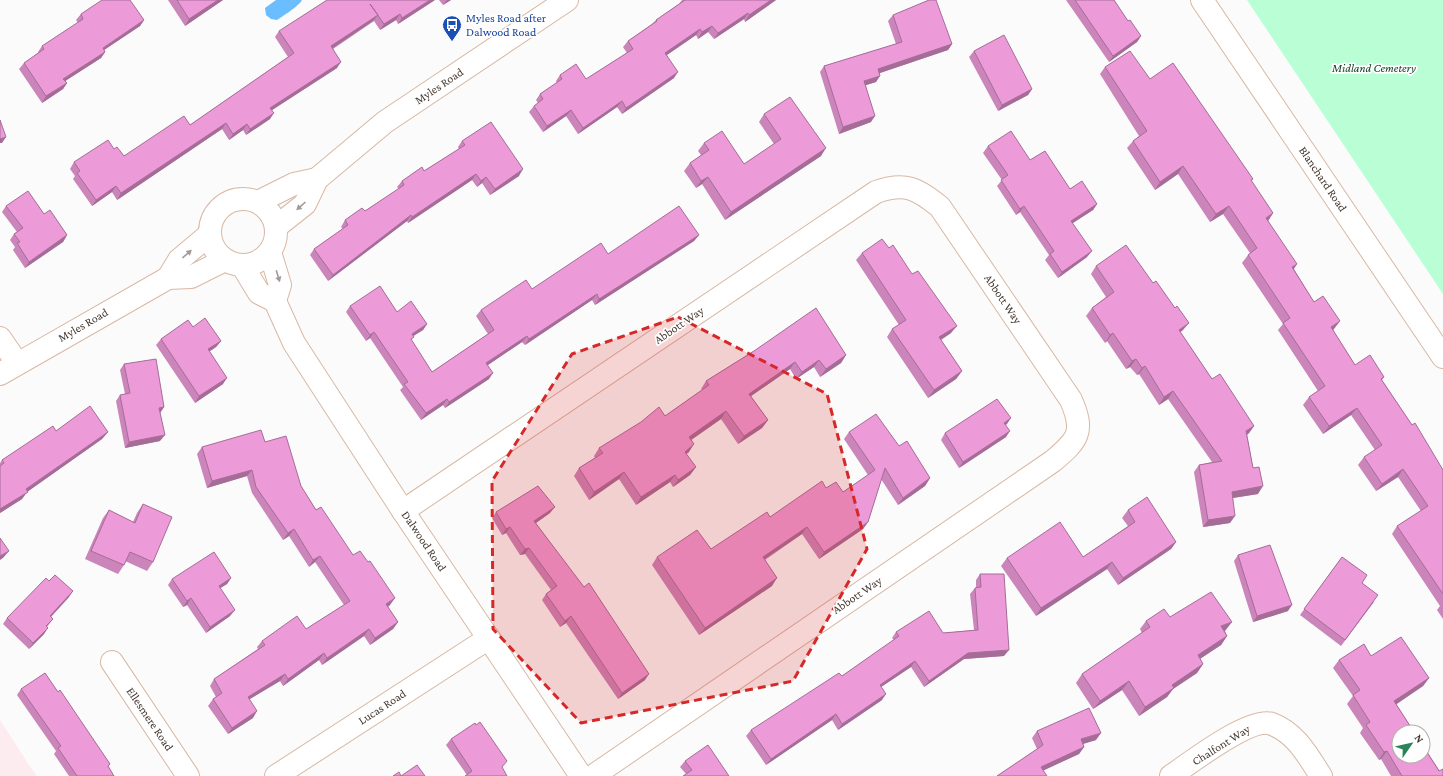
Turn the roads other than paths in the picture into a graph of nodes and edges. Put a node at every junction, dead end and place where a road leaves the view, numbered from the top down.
1 (567, 0) edge
2 (1202, 0) edge
3 (317, 179) junction
4 (258, 202) junction
5 (276, 227) junction
6 (210, 234) junction
7 (270, 252) junction
8 (234, 263) junction
9 (168, 278) junction
10 (275, 301) junction
11 (0, 338) edge
12 (1443, 357) edge
13 (8, 369) edge
14 (403, 511) junction
15 (489, 638) junction
16 (112, 662) dead end
17 (188, 776) edge
18 (276, 776) edge
19 (581, 776) edge
20 (593, 776) edge
21 (1171, 776) edge
22 (1322, 776) edge

1 - 3 street, Myles Road
2 - 12 street, Blanchard Road
3 - 4 street, Myles Road
3 -> 5 street, Myles Road
4 - 5 street
4 - 6 street
5 - 7 street
6 - 8 street
9 -> 6 street, Myles Road
7 - 8 street, Myles Road
7 -> 10 street
8 - 9 street, Myles Road
8 - 10 street
9 - 13 street, Myles Road
10 - 14 street, Dalwood Road
11 - 13 street
14 - 15 street, Dalwood Road
14 - 20 street, Abbott Way
15 - 18 street, Lucas Road
15 - 19 street, Dalwood Road
16 - 17 street, Ellesmere Road
21 - 22 street, Chalfont Way

